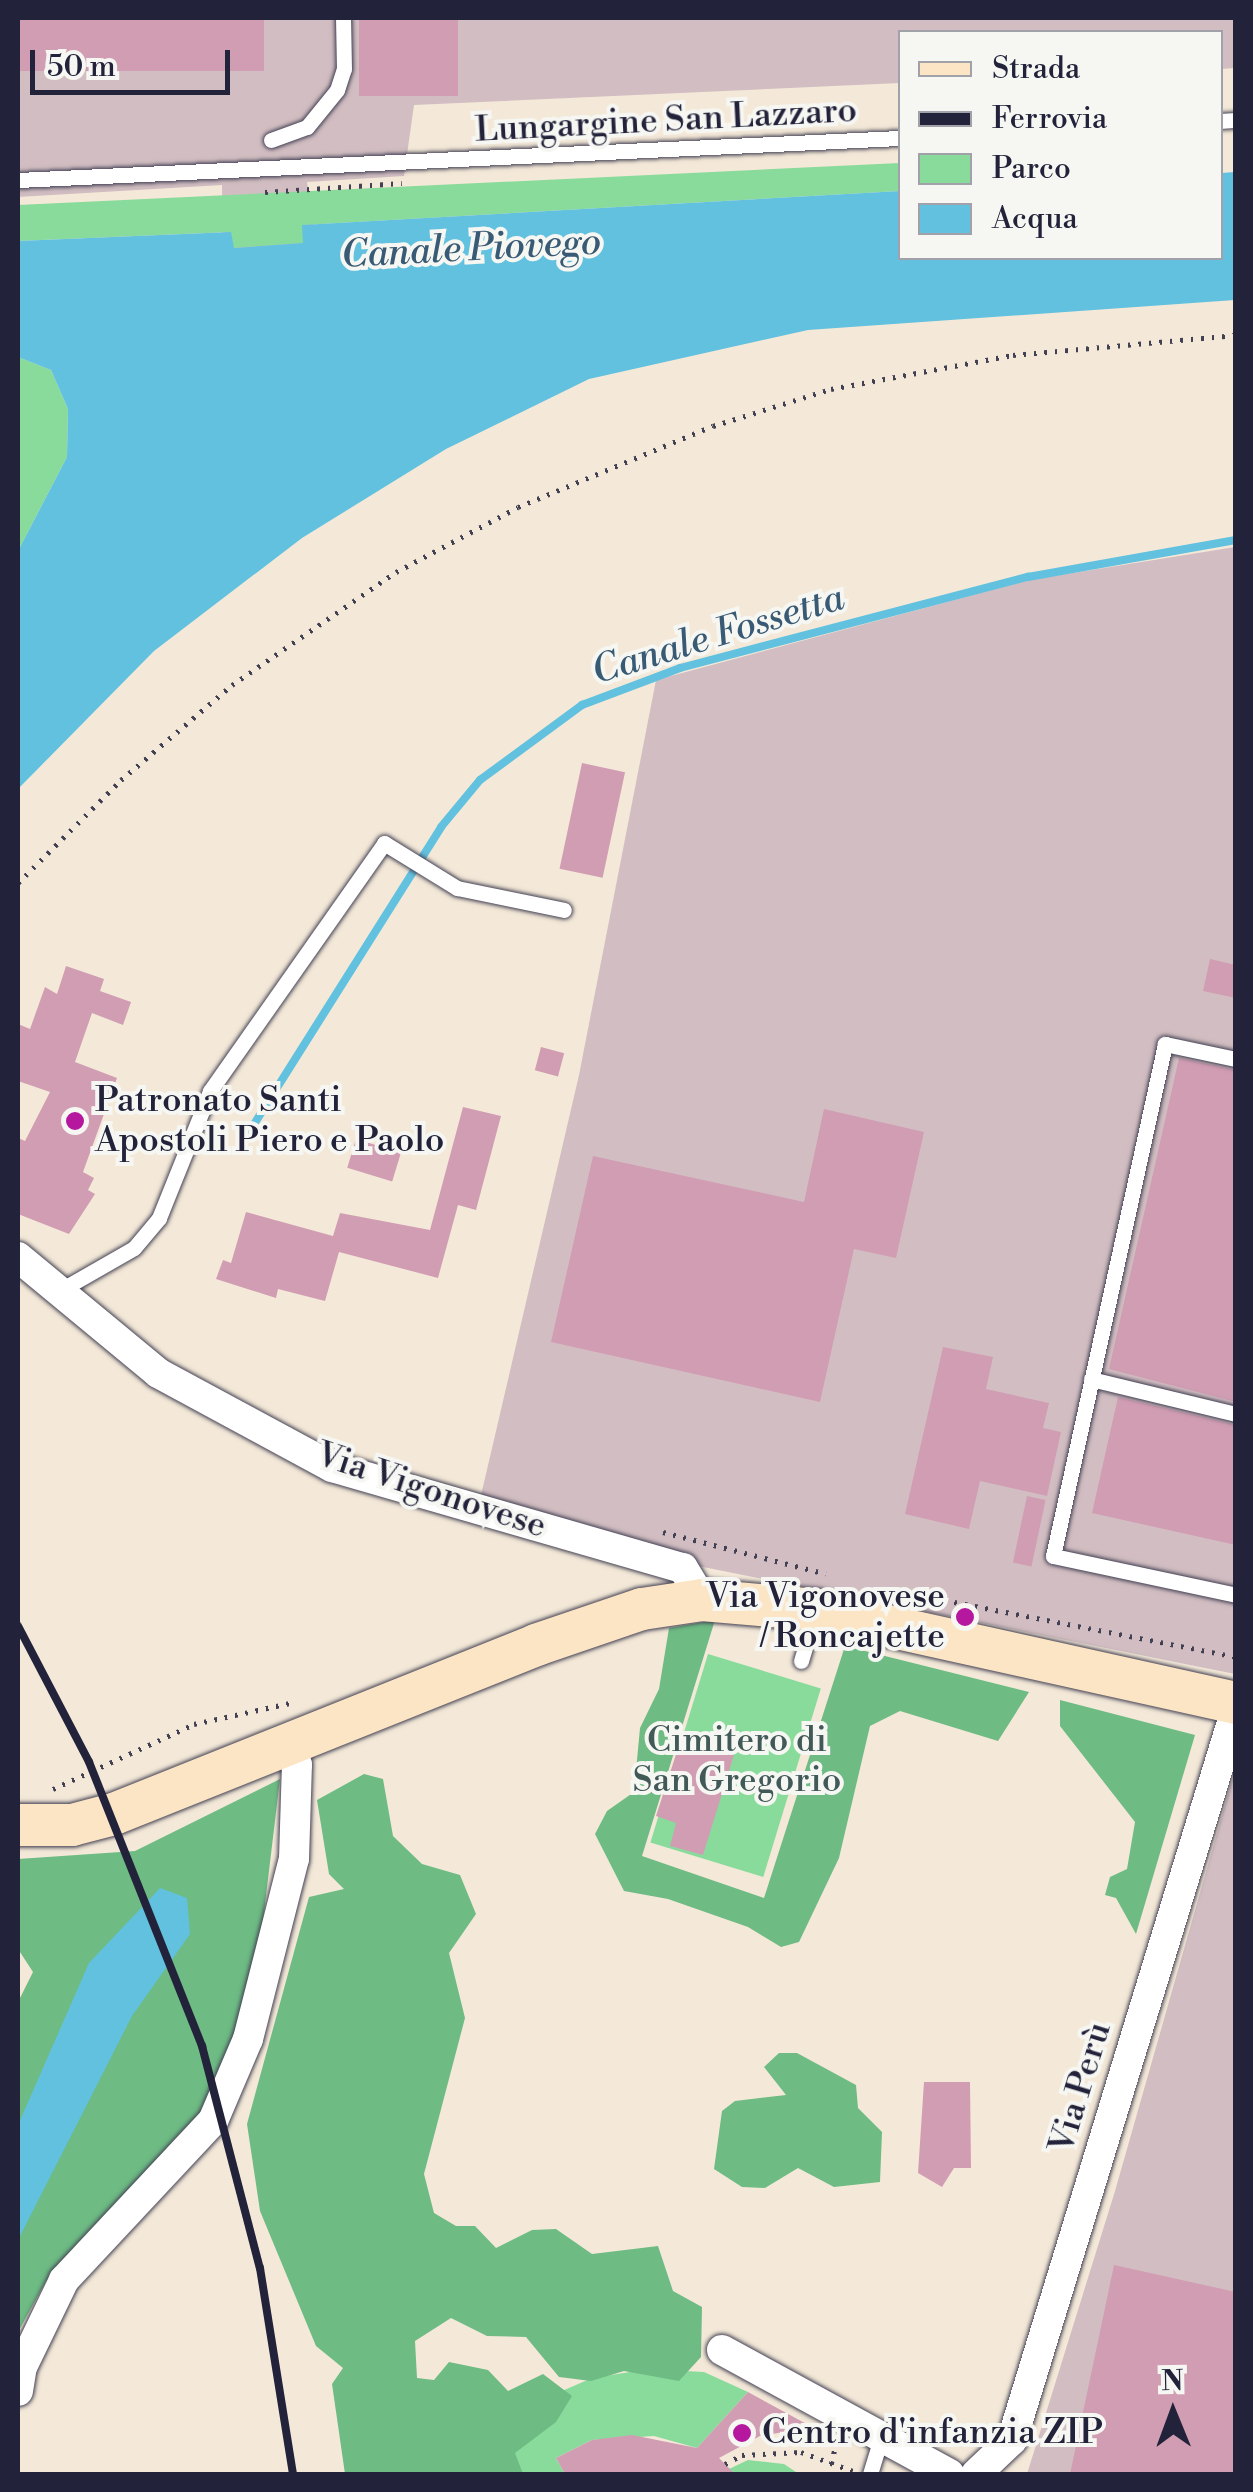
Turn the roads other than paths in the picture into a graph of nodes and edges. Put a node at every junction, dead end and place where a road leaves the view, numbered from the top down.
1 (342, 18) edge
2 (898, 138) edge
3 (271, 140) dead end
4 (18, 180) edge
5 (564, 910) dead end
6 (1236, 1059) edge
7 (18, 1257) edge
8 (59, 1291) junction
9 (1092, 1380) junction
10 (1236, 1414) edge
11 (825, 1593) junction
12 (1236, 1595) edge
13 (702, 1600) junction
14 (802, 1662) dead end
15 (1236, 1706) edge
16 (289, 1744) junction
17 (18, 1825) edge
18 (722, 2350) dead end
19 (18, 2392) edge
20 (880, 2441) junction
21 (985, 2472) edge
22 (868, 2474) edge
23 (943, 2474) edge

1 - 3 lane
2 - 4 lane, Lungargine San Lazzaro
5 - 8 lane
6 - 9 lane
7 - 8 street, Via Vigonovese
8 - 13 street, Via Vigonovese
9 - 10 lane
9 - 12 lane
11 - 13 main road
11 - 14 lane
11 - 15 main road
13 - 16 main road
15 - 21 street, Via Perù
16 - 17 main road
16 - 19 street
18 - 20 street
20 - 22 lane
20 - 23 street

